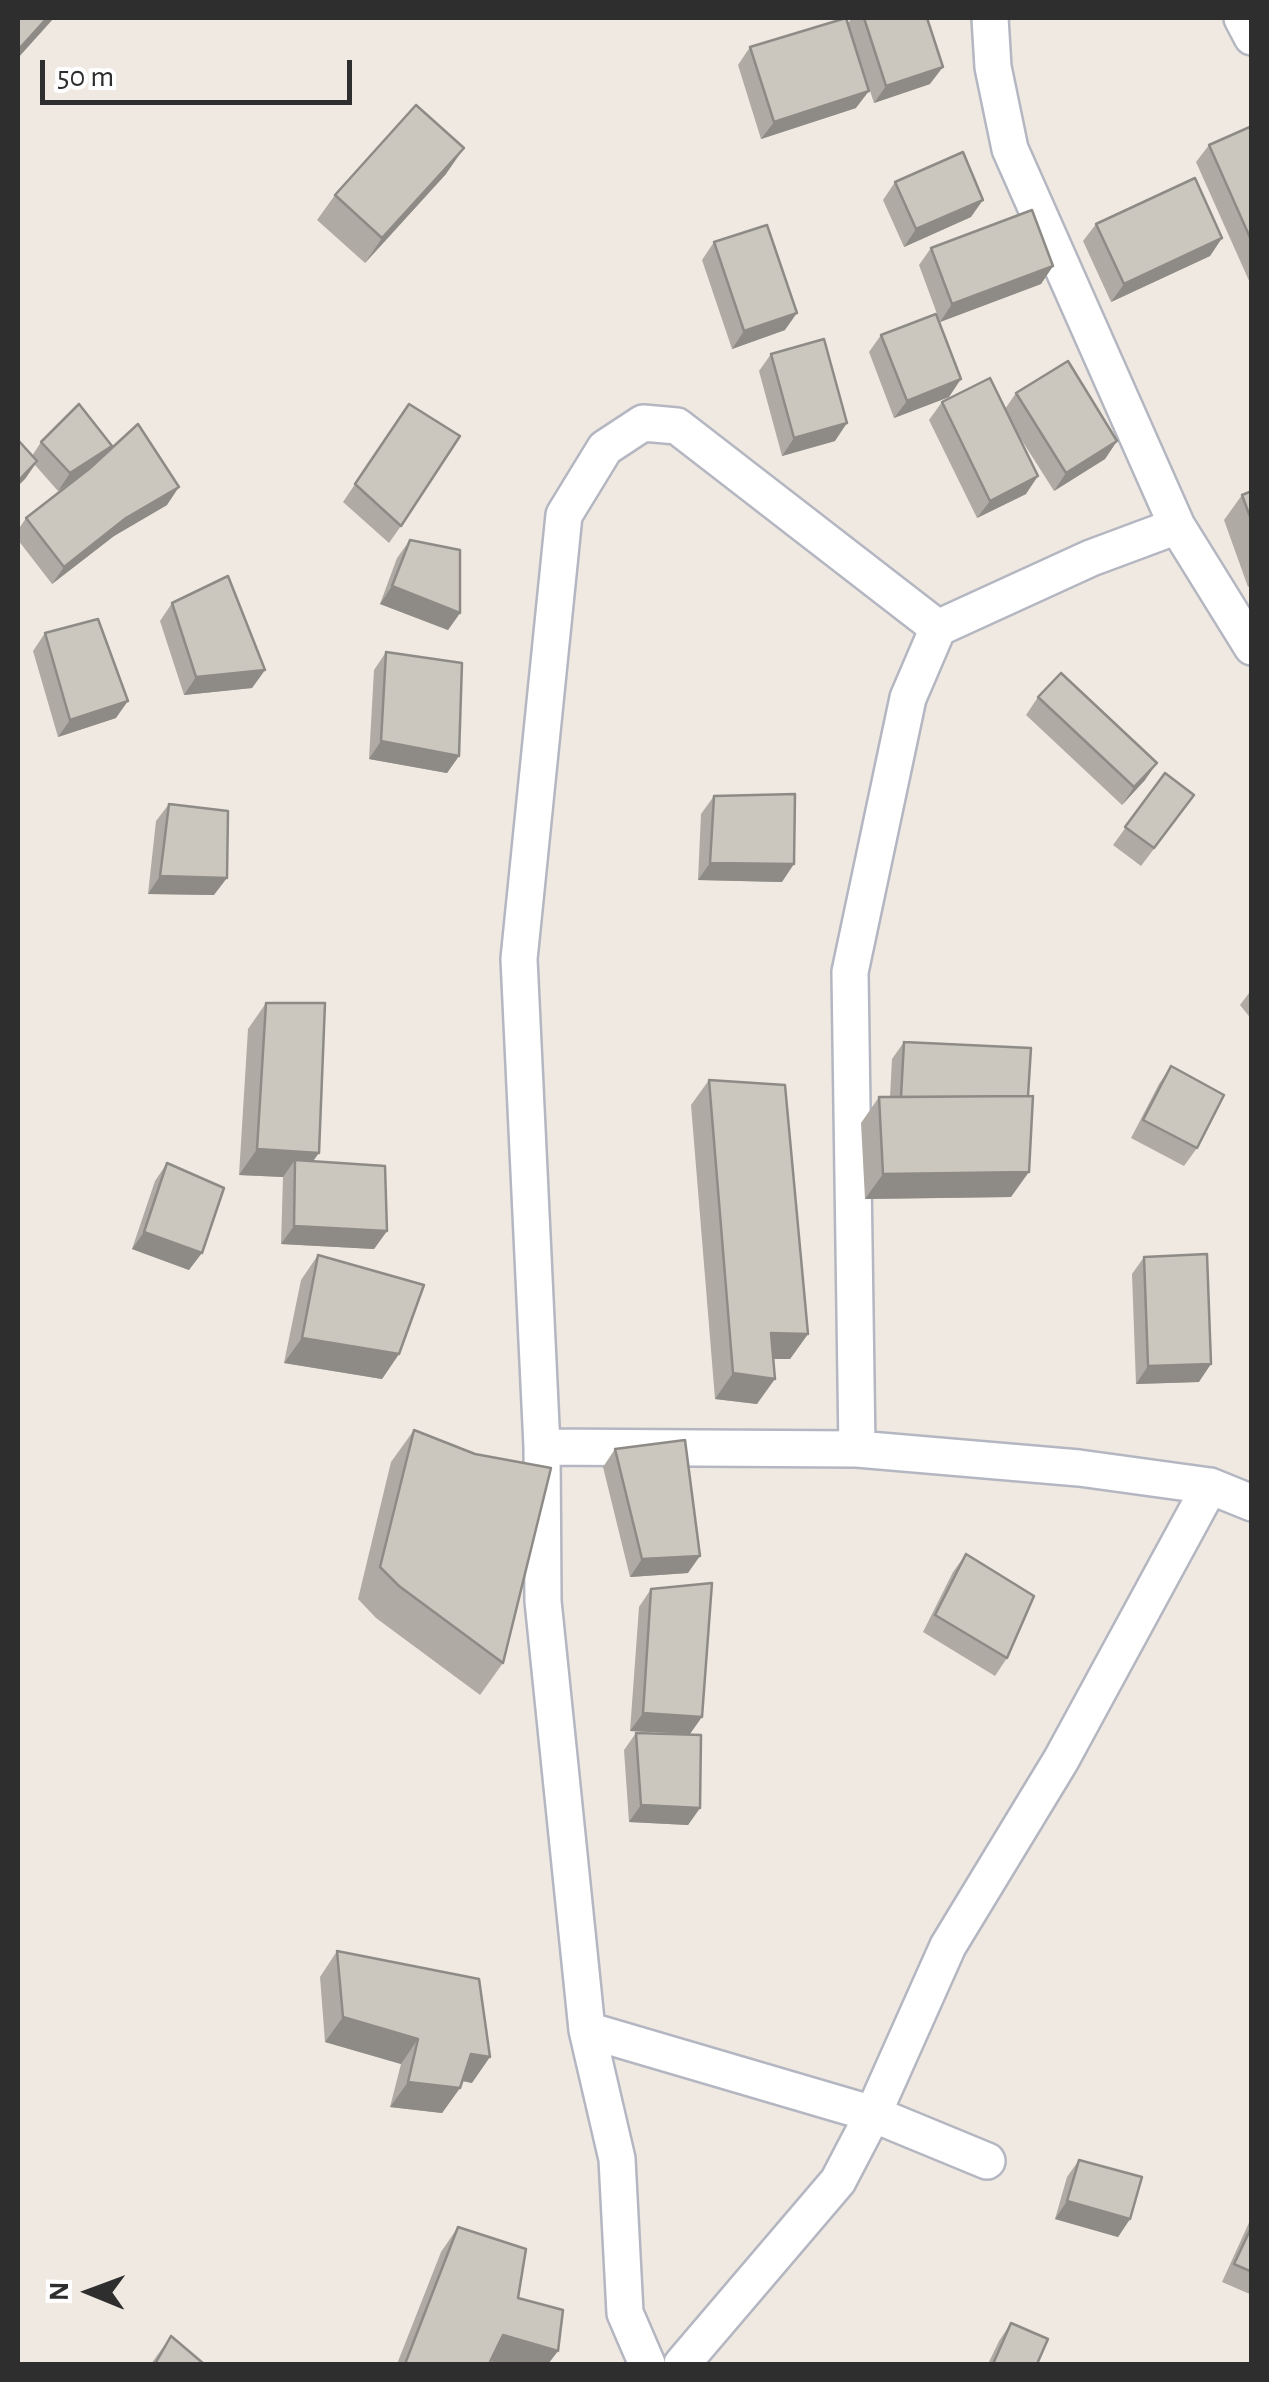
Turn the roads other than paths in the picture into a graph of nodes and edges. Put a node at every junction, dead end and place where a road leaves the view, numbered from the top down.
1 (990, 18) edge
2 (1242, 18) edge
3 (1252, 38) edge
4 (1177, 526) junction
5 (938, 628) junction
6 (1252, 647) edge
7 (542, 1447) junction
8 (857, 1449) junction
9 (1210, 1486) junction
10 (1252, 1503) edge
11 (587, 2030) junction
12 (873, 2114) junction
13 (987, 2161) dead end
14 (647, 2364) edge
15 (682, 2364) edge

1 - 4 street
2 - 3 street
4 - 5 street
4 - 6 street
5 - 7 street
5 - 8 street
7 - 8 street
7 - 11 street
8 - 9 street
9 - 10 street
9 - 12 street
11 - 12 street
11 - 14 street
12 - 13 street
12 - 15 street

